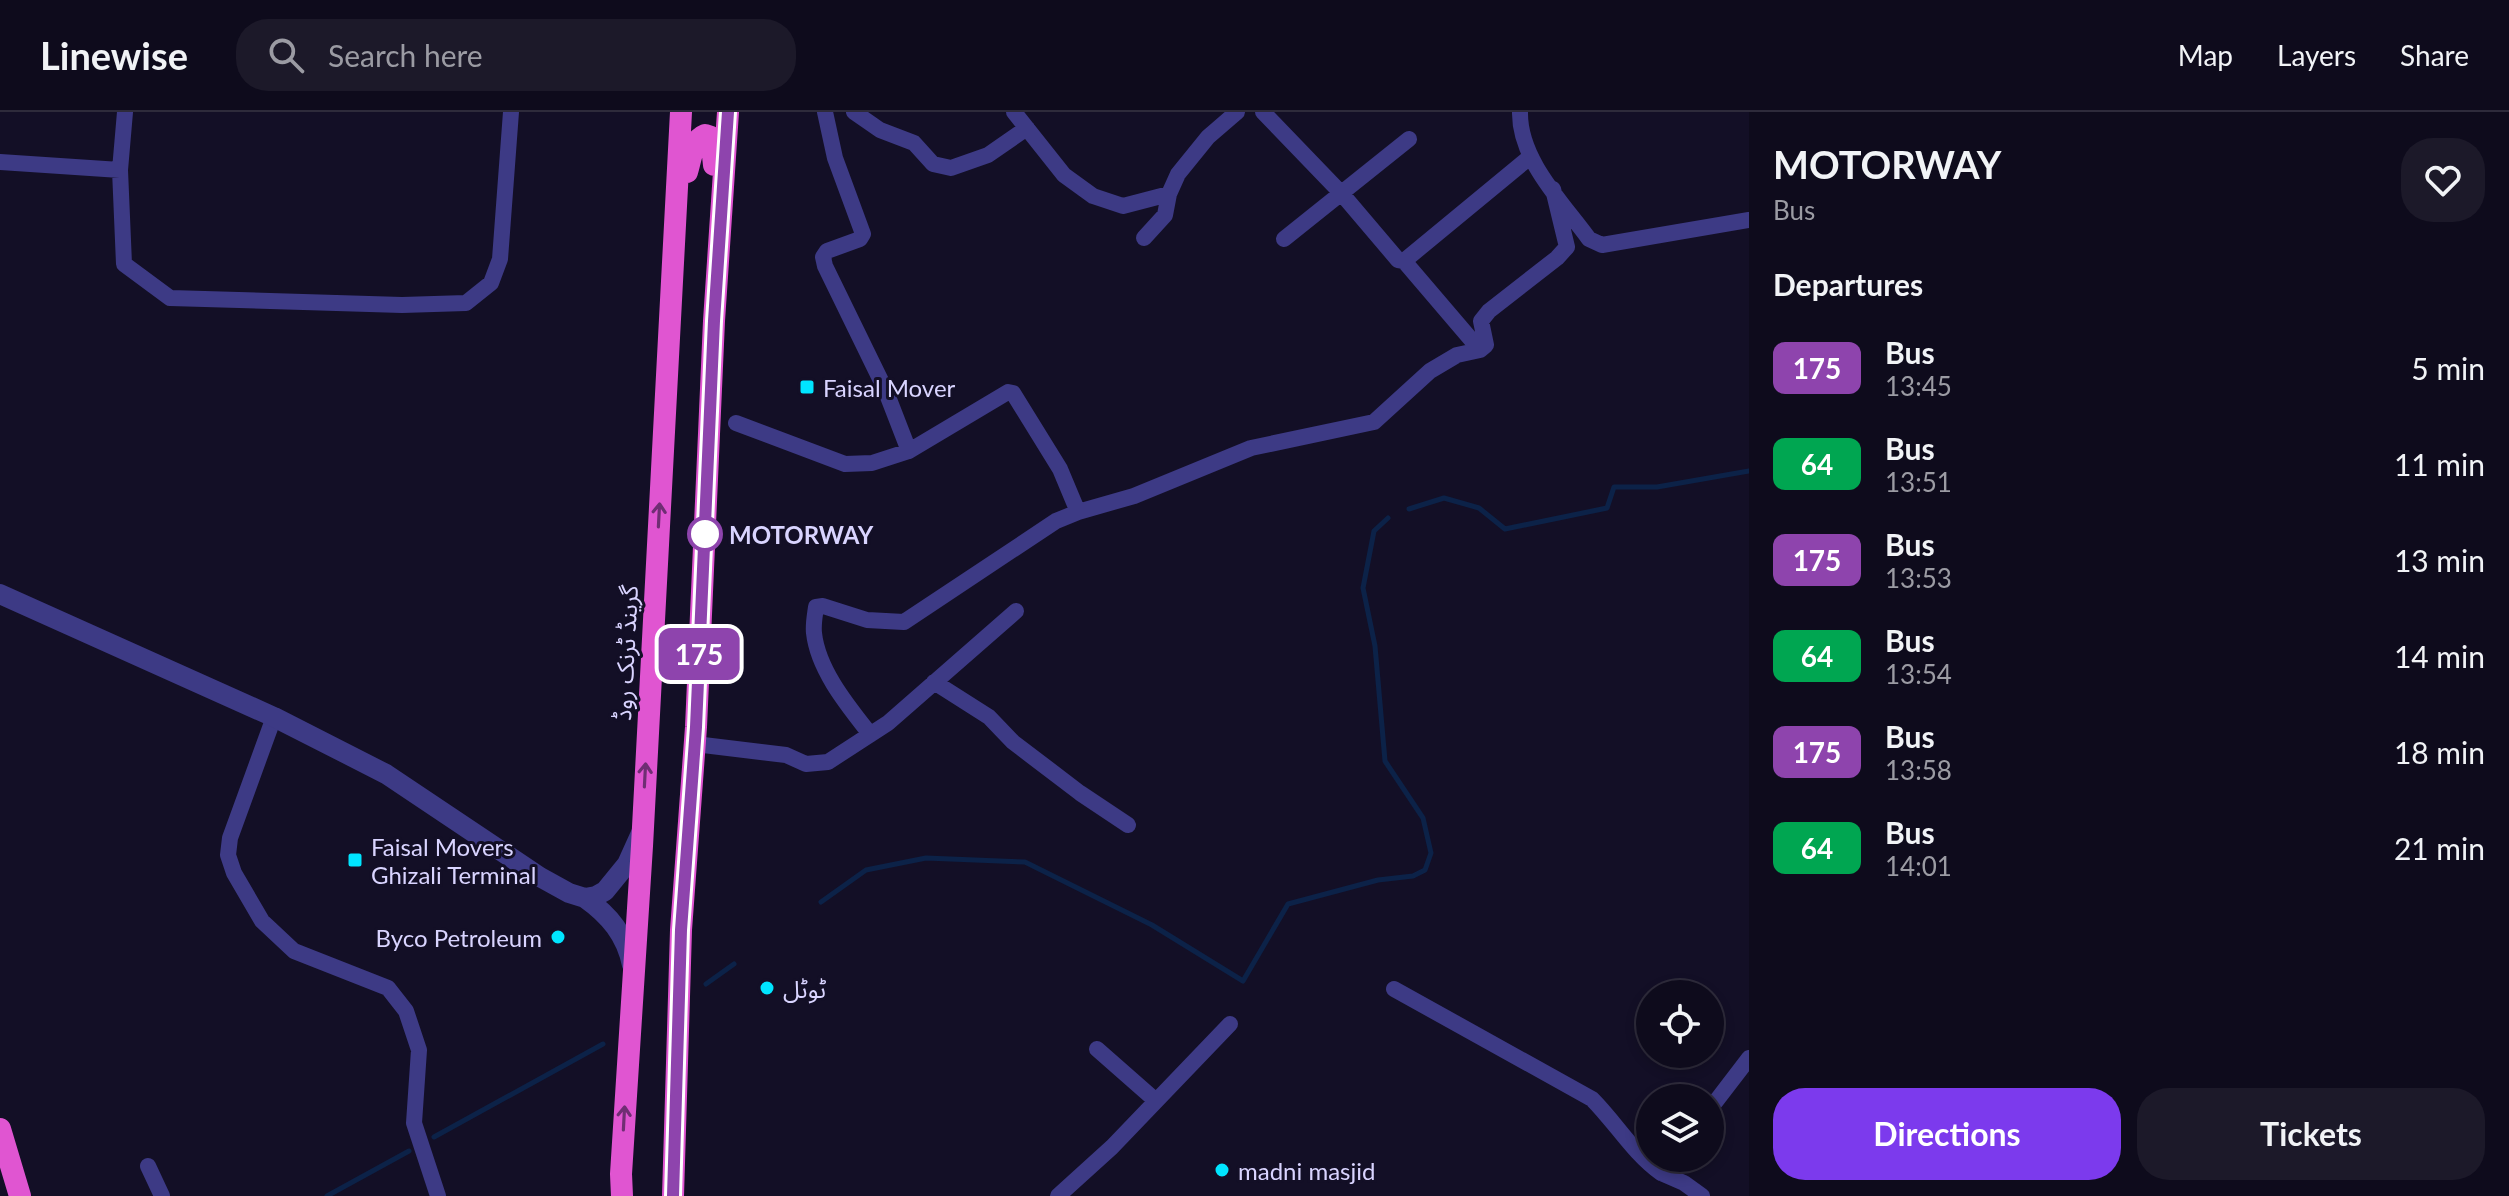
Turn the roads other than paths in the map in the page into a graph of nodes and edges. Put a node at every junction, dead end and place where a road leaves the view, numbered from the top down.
1 (125, 112) edge
2 (511, 112) edge
3 (681, 112) edge
4 (728, 112) edge
5 (825, 112) edge
6 (854, 112) edge
7 (1014, 112) edge
8 (1237, 112) edge
9 (1263, 112) edge
10 (1520, 112) edge
11 (1027, 128) junction
12 (1409, 139) dead end
13 (1530, 157) junction
14 (0, 162) edge
15 (120, 170) junction
16 (1553, 189) junction
17 (1169, 194) junction
18 (1342, 194) junction
19 (722, 197) junction
20 (1749, 220) edge
21 (1144, 238) dead end
22 (1284, 239) dead end
23 (1404, 261) junction
24 (670, 313) junction
25 (1480, 350) junction
26 (736, 423) dead end
27 (909, 451) junction
28 (1078, 512) junction
29 (0, 594) edge
30 (1016, 611) dead end
31 (934, 682) junction
32 (274, 717) junction
33 (870, 734) junction
34 (695, 744) junction
35 (1128, 825) dead end
36 (642, 830) junction
37 (585, 898) junction
38 (633, 973) junction
39 (1394, 989) dead end
40 (1230, 1024) dead end
41 (1097, 1049) dead end
42 (1749, 1058) edge
43 (1724, 1091) edge
44 (1155, 1100) junction
45 (0, 1129) edge
46 (148, 1166) dead end
47 (1661, 1173) joint
48 (20, 1196) edge
49 (162, 1196) edge
50 (438, 1196) edge
51 (622, 1196) edge
52 (673, 1196) edge
53 (1058, 1196) edge
54 (1702, 1196) edge

1 - 15 street
2 - 15 street
3 - 24 highway, گرینڈ ٹرنک روڈ
4 - 19 highway
5 - 27 street
6 - 11 street
7 - 11 street
8 - 17 street
9 - 18 street
10 - 13 street
11 - 17 street
12 - 18 street
13 - 16 street
13 - 23 street
14 - 15 street
16 - 20 street
16 - 25 street
17 - 21 street
18 - 22 street
18 - 23 street
19 - 24 highway
19 - 34 highway
23 - 25 street
36 -> 24 highway, گرینڈ ٹرنک روڈ
25 - 28 street
26 - 27 street
27 - 28 street
28 - 33 street
29 - 32 street
30 - 31 street
31 - 33 street
31 - 35 street
32 - 37 street
32 - 50 street
33 - 34 street
34 - 52 highway
36 - 37 street
36 - 38 highway, گرینڈ ٹرنک روڈ
37 - 38 street
51 -> 38 highway, گرینڈ ٹرنک روڈ
39 - 47 street
40 - 44 street
41 - 44 street
42 - 43 street
44 - 53 street
45 - 48 highway
46 - 49 street
47 - 54 street

